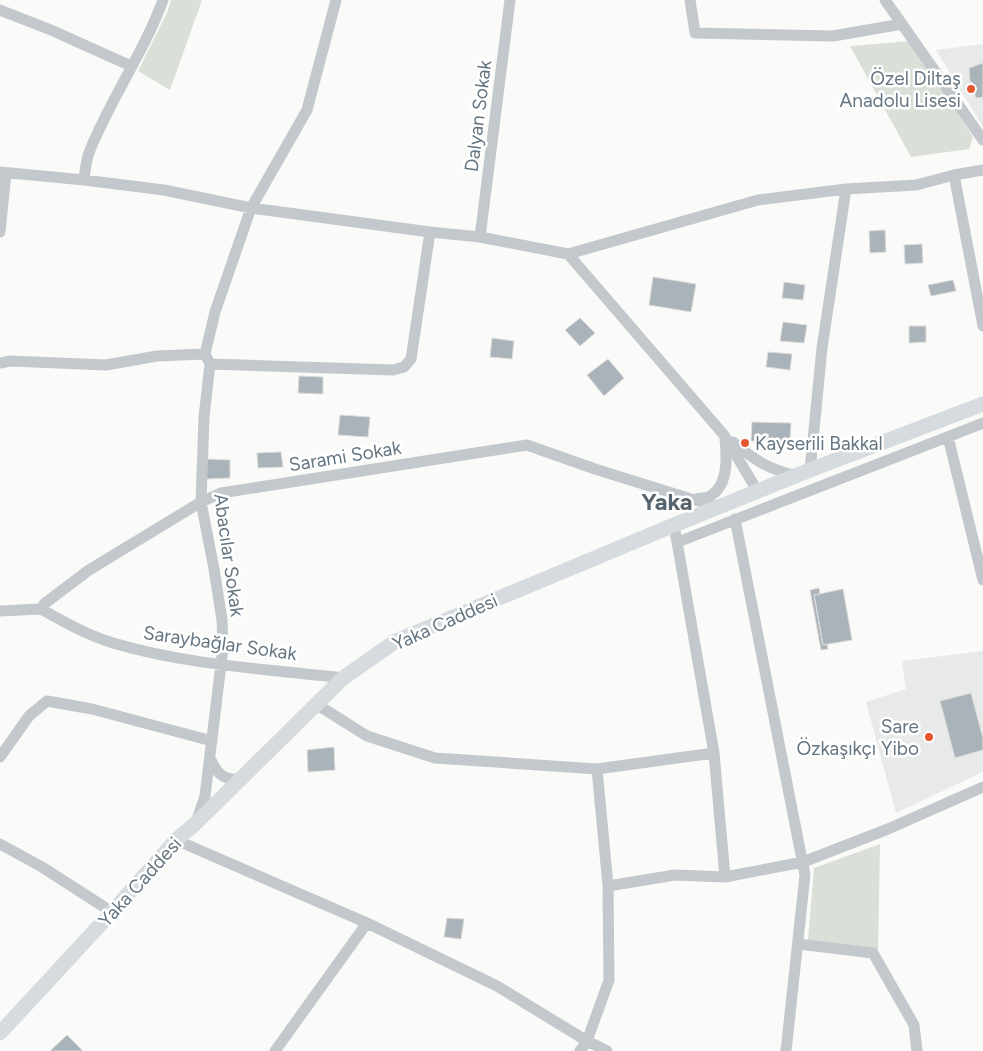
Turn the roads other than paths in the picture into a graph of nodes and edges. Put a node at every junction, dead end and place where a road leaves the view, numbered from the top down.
1 (164, 0) edge
2 (336, 0) edge
3 (510, 0) edge
4 (690, 0) edge
5 (886, 0) edge
6 (0, 10) edge
7 (902, 24) junction
8 (131, 66) junction
9 (983, 140) edge
10 (983, 170) edge
11 (3, 173) edge
12 (954, 175) junction
13 (84, 180) junction
14 (846, 189) junction
15 (251, 208) junction
16 (0, 232) edge
17 (430, 232) junction
18 (480, 237) junction
19 (568, 254) junction
20 (983, 326) edge
21 (208, 359) junction
22 (0, 363) edge
23 (983, 404) edge
24 (983, 423) edge
25 (724, 435) junction
26 (948, 437) junction
27 (804, 473) junction
28 (758, 492) junction
29 (691, 500) junction
30 (201, 502) junction
31 (720, 507) junction
32 (735, 519) junction
33 (674, 525) junction
34 (678, 542) junction
35 (983, 580) edge
36 (41, 609) junction
37 (0, 611) edge
38 (220, 664) junction
39 (343, 678) junction
40 (316, 704) junction
41 (212, 741) junction
42 (714, 753) junction
43 (0, 757) edge
44 (210, 757) junction
45 (597, 769) junction
46 (239, 779) junction
47 (983, 787) edge
48 (195, 824) junction
49 (176, 840) junction
50 (0, 844) edge
51 (803, 862) junction
52 (725, 877) junction
53 (608, 886) junction
54 (112, 912) junction
55 (366, 923) junction
56 (798, 944) junction
57 (0, 1033) edge
58 (587, 1041) junction
59 (275, 1051) edge
60 (580, 1051) edge
61 (608, 1051) edge
62 (786, 1051) edge
63 (917, 1051) edge

1 - 8 street
2 - 15 street, Abacılar Sokak
3 - 18 street, Dalyan Sokak
4 - 7 street
5 - 7 street
6 - 8 street
7 - 9 street
8 - 13 street
10 - 12 street
11 - 13 street
11 - 16 street
12 - 14 street
12 - 20 street
13 - 15 street
14 - 19 street
14 - 27 street
15 - 17 street
15 - 21 street, Abacılar Sokak
17 - 18 street
17 - 21 street
18 - 19 street
19 - 25 street
21 - 22 street
21 - 30 street, Abacılar Sokak
23 - 27 street, Yaka Caddesi
24 - 26 street
25 - 27 street
25 - 28 street
25 - 29 street
26 - 32 street
26 - 35 street
27 - 28 street, Yaka Caddesi
28 - 31 street, Yaka Caddesi
29 - 30 street, Sarami Sokak
29 - 31 street, Sarami Sokak
30 - 36 street, Sarami Sokak
30 - 38 street, Abacılar Sokak
31 - 33 street, Yaka Caddesi
32 - 34 street
32 - 51 street
33 - 34 street
33 - 39 street, Yaka Caddesi
34 - 42 street
36 - 37 street
36 - 38 street, Saraybağlar Sokak
38 - 39 street, Saraybağlar Sokak
38 - 41 street, Abacılar Sokak
39 - 40 street, Yaka Caddesi
40 - 45 street
40 - 46 street, Yaka Caddesi
41 - 43 street
41 - 44 street, Abacılar Sokak
42 - 45 street
42 - 52 street
44 - 46 street
44 - 48 street, Abacılar Sokak
45 - 53 street
46 - 48 street, Yaka Caddesi
47 - 51 street
48 - 49 street, Yaka Caddesi
49 - 54 street, Yaka Caddesi
49 - 55 street
50 - 54 street
51 - 52 street
51 - 56 street
52 - 53 street
53 - 58 street
54 - 57 street, Yaka Caddesi
55 - 58 street
55 - 59 street
56 - 62 street
56 - 63 street
58 - 60 street
58 - 61 street

